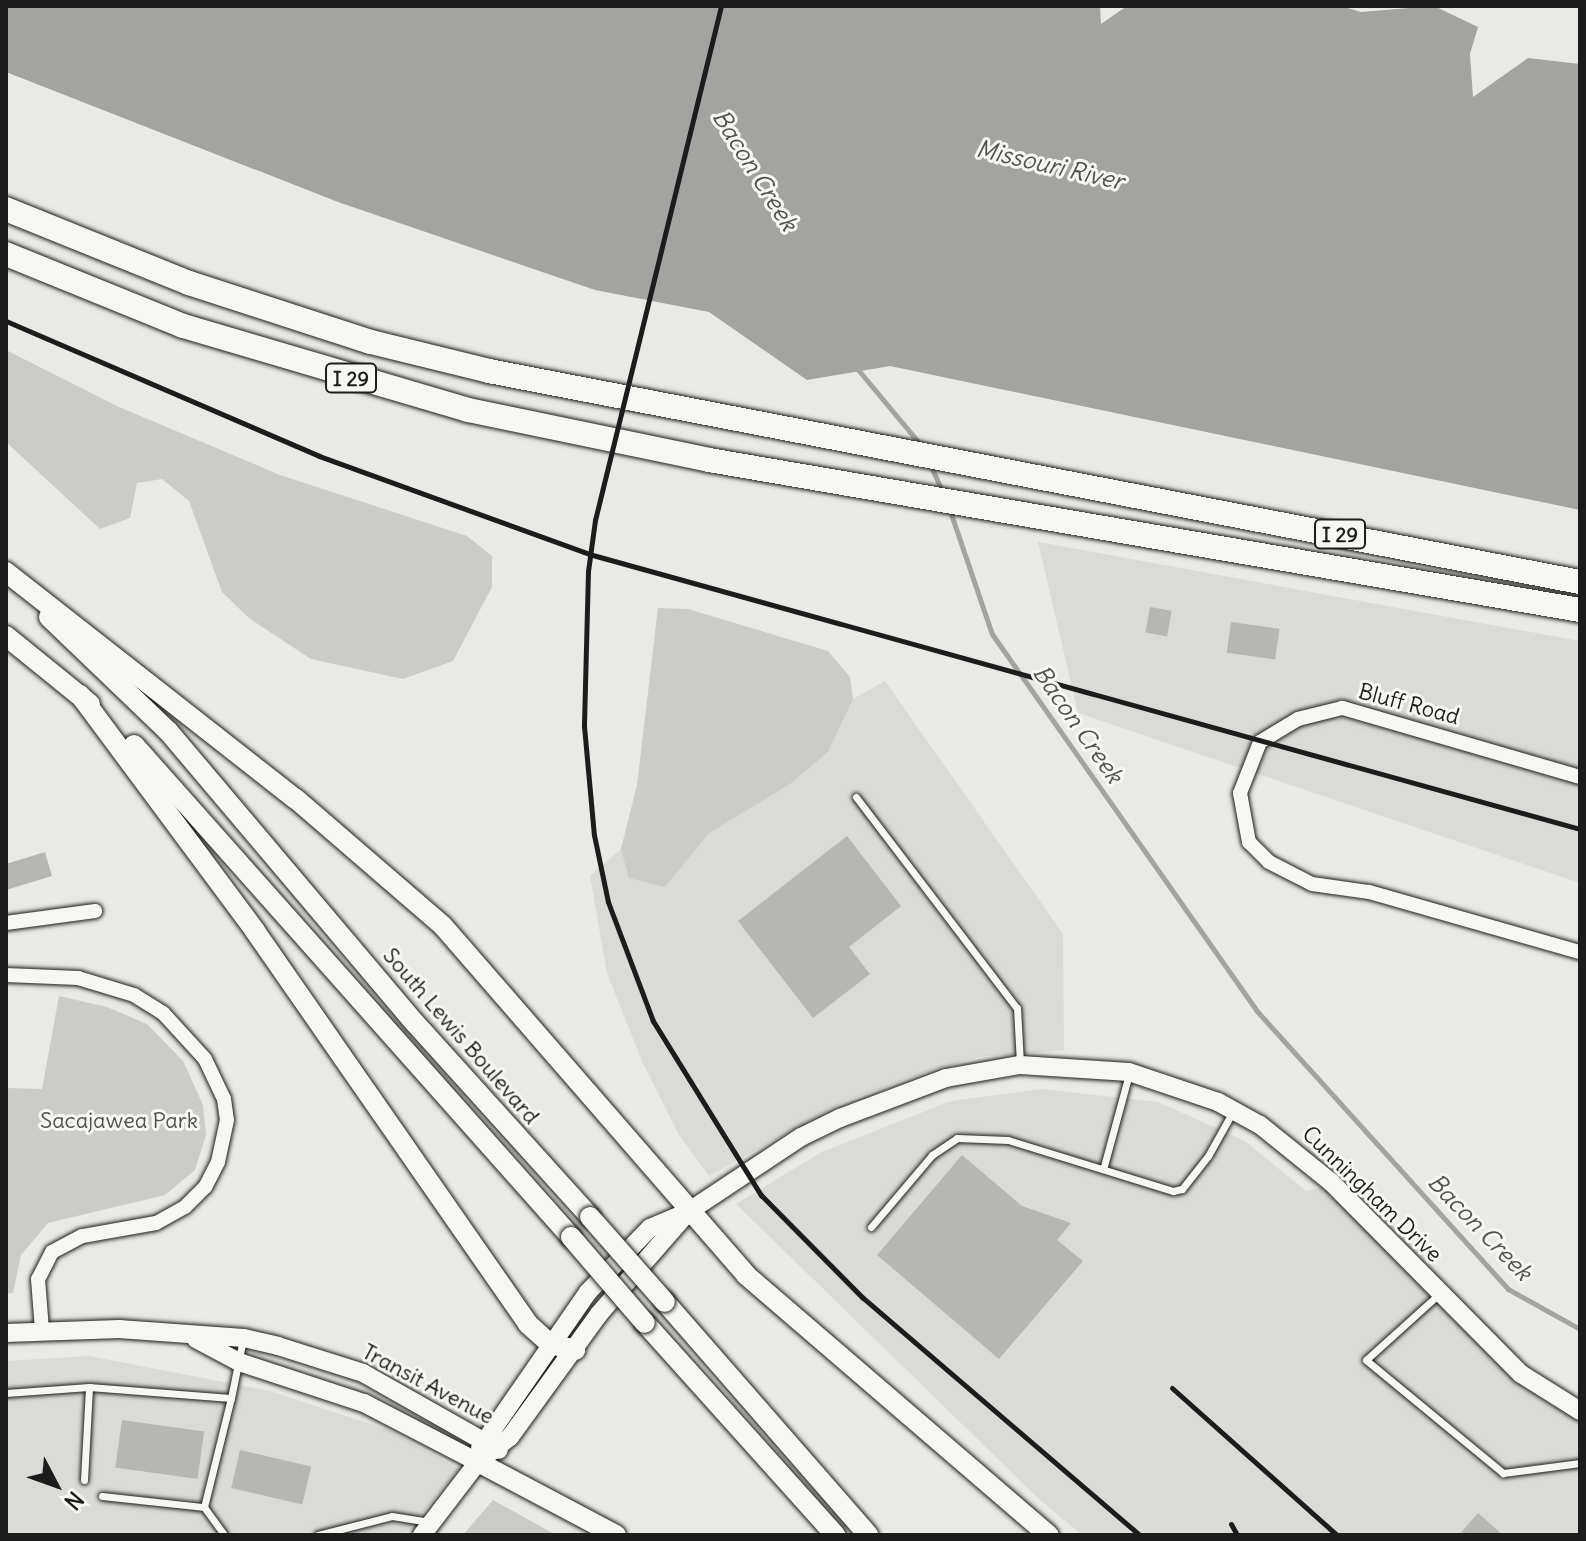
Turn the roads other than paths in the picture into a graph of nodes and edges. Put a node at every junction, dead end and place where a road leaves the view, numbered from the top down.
1 (6, 209) edge
2 (6, 254) edge
3 (6, 572) edge
4 (6, 582) edge
5 (1580, 582) edge
6 (1580, 610) edge
7 (6, 636) edge
8 (80, 695) junction
9 (1580, 777) edge
10 (856, 797) dead end
11 (95, 911) dead end
12 (6, 923) edge
13 (1580, 952) edge
14 (6, 975) edge
15 (1020, 1065) junction
16 (1129, 1072) junction
17 (1233, 1111) junction
18 (1104, 1166) junction
19 (688, 1212) junction
20 (871, 1227) dead end
21 (1439, 1294) junction
22 (42, 1330) junction
23 (6, 1333) edge
24 (193, 1338) junction
25 (244, 1338) junction
26 (550, 1344) junction
27 (575, 1350) junction
28 (239, 1362) junction
29 (89, 1387) junction
30 (6, 1393) edge
31 (231, 1398) junction
32 (1580, 1411) edge
33 (482, 1439) junction
34 (499, 1450) junction
35 (478, 1462) junction
36 (1580, 1463) edge
37 (84, 1480) dead end
38 (102, 1496) dead end
39 (204, 1507) junction
40 (427, 1529) edge
41 (224, 1535) edge
42 (318, 1535) edge
43 (616, 1535) edge
44 (835, 1535) edge
45 (868, 1535) edge
46 (1048, 1535) edge

1 - 5 highway, I 29
2 - 6 highway, I 29
3 - 19 main road
4 - 45 main road, South Lewis Boulevard, bridge
7 - 8 main road
8 - 26 main road
8 - 44 main road, bridge
9 - 13 street, Bluff Road
10 - 15 lane
11 - 12 street
14 - 22 street
15 - 16 main road, Cunningham Drive
15 - 19 main road, Cunningham Drive
16 - 17 main road, Cunningham Drive
16 - 18 lane
17 - 18 lane
17 - 21 main road, Cunningham Drive
18 - 20 lane
19 - 26 main road
19 - 27 main road, Cunningham Drive
19 - 46 main road
21 - 32 main road, Cunningham Drive
21 - 36 lane
22 - 23 main road, Transit Avenue
22 - 24 main road, Transit Avenue
24 - 25 main road, Transit Avenue
24 - 28 main road, Transit Avenue
25 - 28 lane
25 - 33 main road, Transit Avenue
26 - 27 main road
26 - 33 main road
27 - 34 main road, Cunningham Drive
28 - 31 lane
28 - 35 main road, Transit Avenue
29 - 30 lane
29 - 31 lane
29 - 37 lane
31 - 39 lane
33 - 34 main road, Transit Avenue
33 - 35 main road
34 - 35 main road
35 - 40 main road
35 - 43 main road
38 - 39 lane
39 - 41 lane
40 - 42 lane

